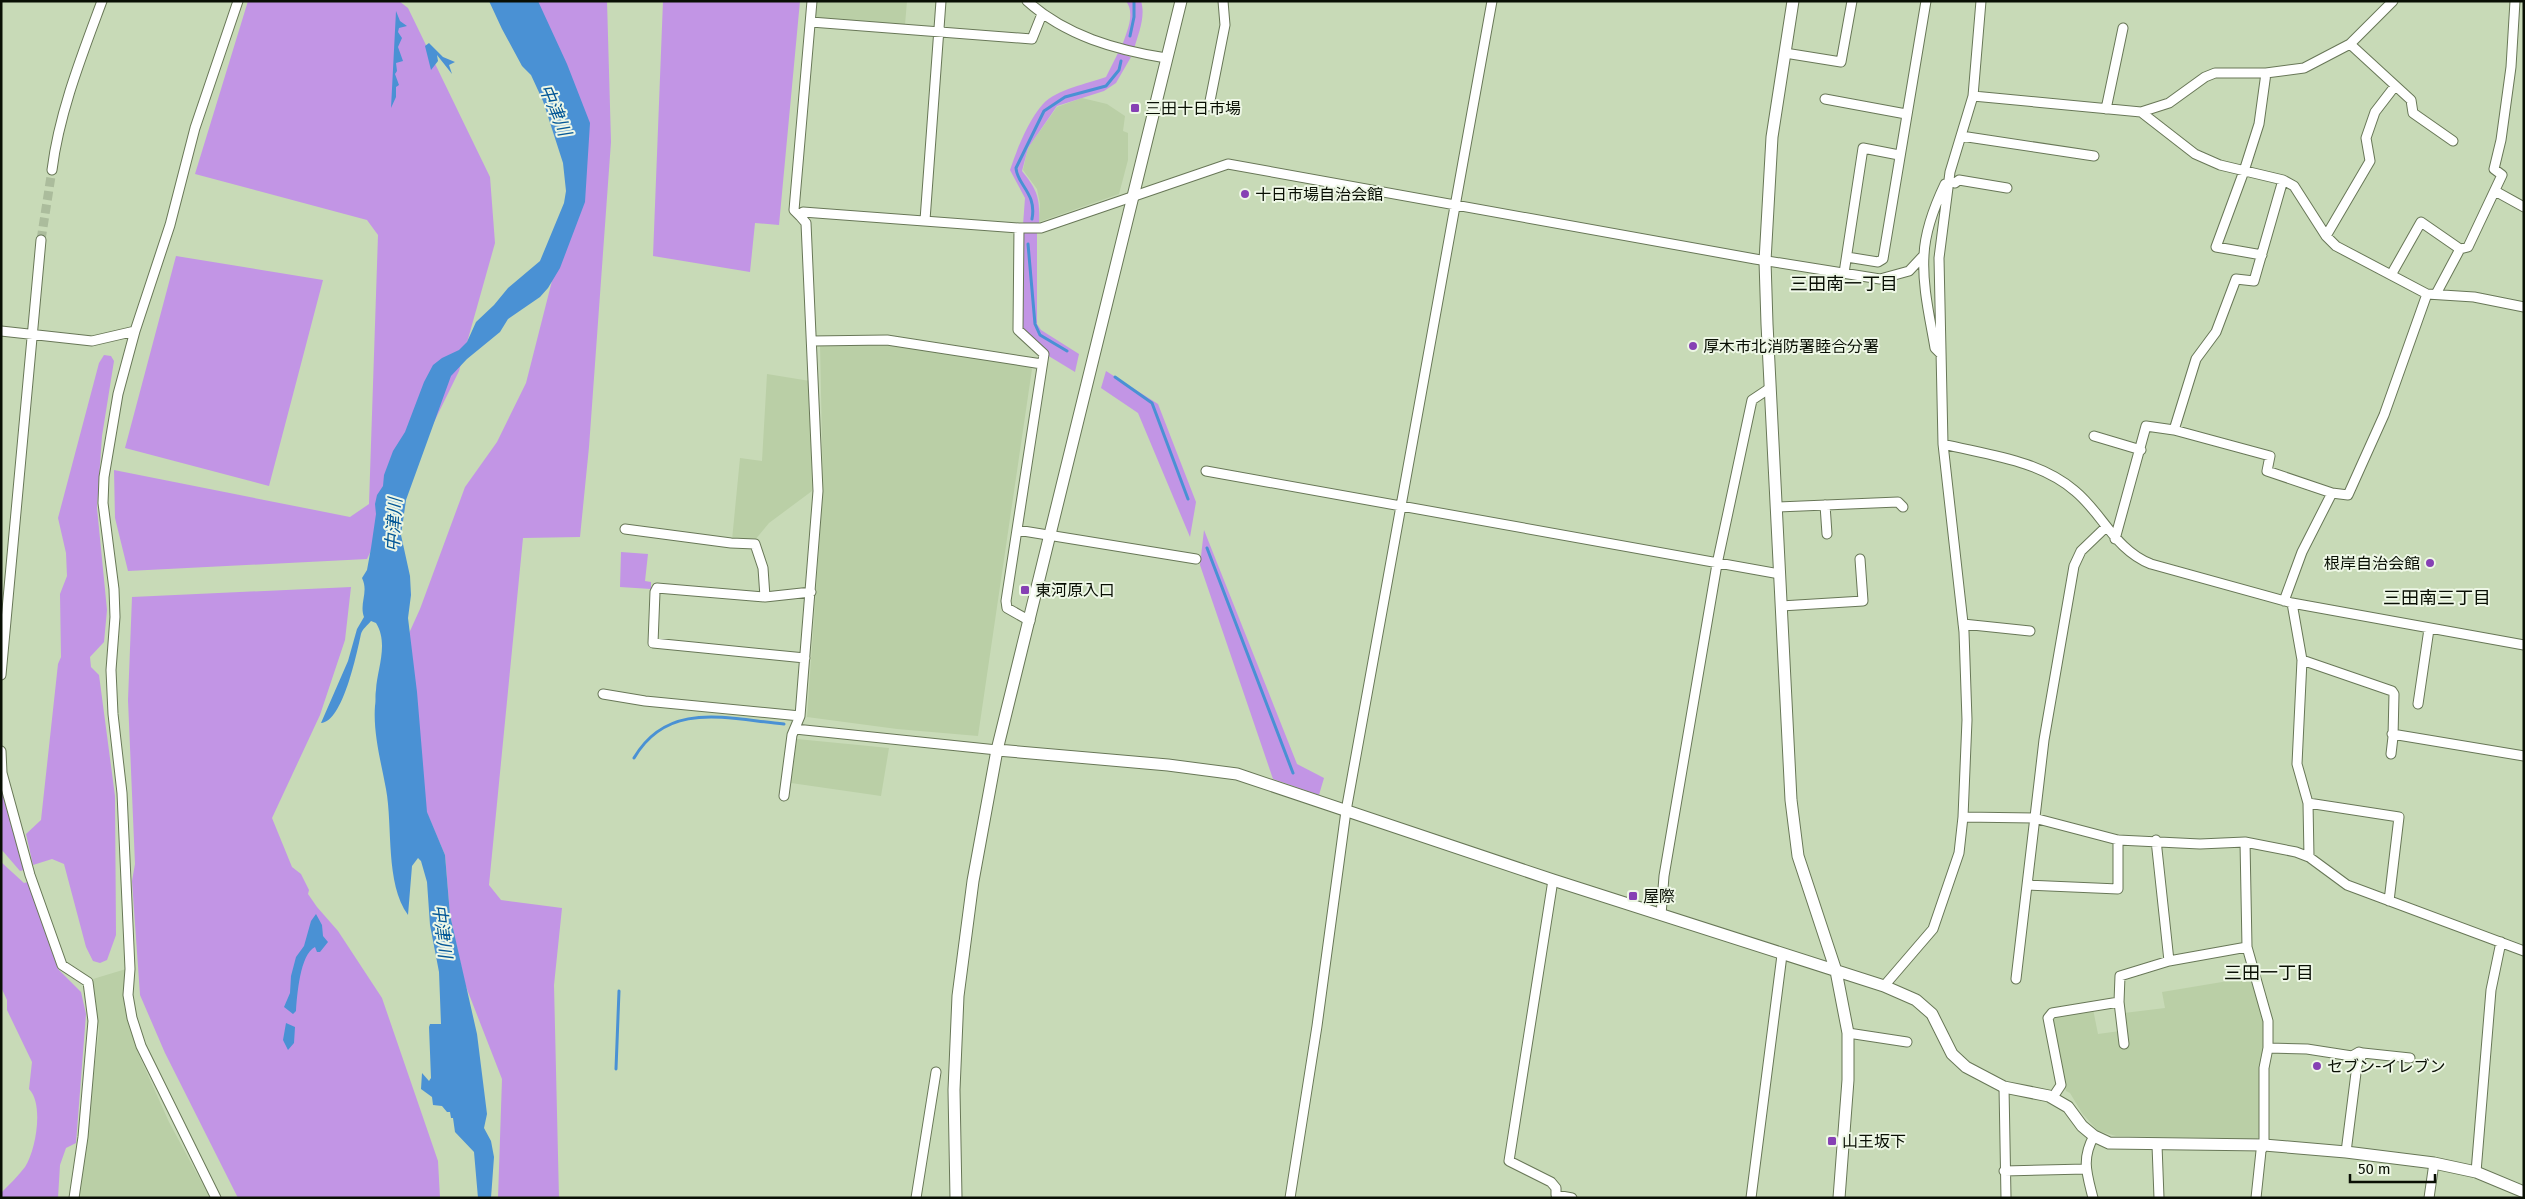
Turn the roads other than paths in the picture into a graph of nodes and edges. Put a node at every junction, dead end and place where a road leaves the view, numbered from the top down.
1 (102, 1) edge
2 (238, 1) edge
3 (812, 1) edge
4 (941, 1) edge
5 (1027, 1) edge
6 (1180, 1) edge
7 (1223, 1) edge
8 (1492, 1) edge
9 (1793, 1) edge
10 (1852, 1) edge
11 (1926, 1) edge
12 (1981, 1) edge
13 (2393, 1) edge
14 (2515, 1) edge
15 (1042, 14) junction
16 (810, 22) junction
17 (2123, 28) dead end
18 (939, 31) junction
19 (2350, 44) junction
20 (1785, 53) junction
21 (1166, 58) junction
22 (2266, 73) junction
23 (2395, 86) junction
24 (1973, 96) junction
25 (1825, 100) dead end
26 (1209, 106) dead end
27 (2106, 109) junction
28 (2141, 112) junction
29 (1906, 114) junction
30 (1961, 136) junction
31 (2453, 141) dead end
32 (1899, 155) junction
33 (2094, 156) dead end
34 (52, 170) tunnel mouth
35 (2244, 171) junction
36 (1950, 177) junction
37 (2283, 180) junction
38 (2006, 188) dead end
39 (2495, 191) junction
40 (1132, 198) junction
41 (1457, 205) junction
42 (2524, 207) edge
43 (800, 216) junction
44 (925, 220) junction
45 (1019, 228) junction
46 (2326, 236) junction
47 (42, 240) tunnel mouth
48 (2460, 249) junction
49 (1924, 255) junction
50 (2262, 255) junction
51 (1847, 257) junction
52 (1765, 261) junction
53 (1844, 273) junction
54 (2391, 274) junction
55 (2432, 294) junction
56 (2524, 307) edge
57 (1, 331) edge
58 (135, 331) junction
59 (31, 335) junction
60 (812, 341) junction
61 (1942, 354) junction
62 (1042, 364) junction
63 (1770, 388) junction
64 (2174, 430) junction
65 (2094, 436) dead end
66 (1943, 444) junction
67 (2140, 450) junction
68 (1206, 471) dead end
69 (2332, 493) junction
70 (2348, 495) junction
71 (2358, 498) dead end
72 (1825, 505) junction
73 (1403, 506) junction
74 (1776, 507) junction
75 (1903, 507) dead end
76 (2106, 528) junction
77 (625, 529) dead end
78 (1017, 530) junction
79 (1827, 534) dead end
80 (1051, 535) junction
81 (2115, 539) junction
82 (1196, 558) dead end
83 (1860, 560) dead end
84 (1717, 564) junction
85 (1780, 574) junction
86 (811, 592) junction
87 (765, 597) junction
88 (2288, 602) junction
89 (1781, 606) junction
90 (1030, 621) junction
91 (1963, 624) junction
92 (2429, 629) junction
93 (2030, 631) dead end
94 (2524, 645) edge
95 (806, 658) junction
96 (2302, 660) junction
97 (1, 675) edge
98 (603, 694) dead end
99 (2418, 704) dead end
100 (800, 716) junction
101 (795, 729) junction
102 (2392, 734) junction
103 (998, 750) junction
104 (1, 751) edge
105 (2391, 754) dead end
106 (2524, 756) edge
107 (784, 796) dead end
108 (2308, 803) junction
109 (1346, 811) junction
110 (1963, 817) junction
111 (2034, 818) junction
112 (2118, 840) junction
113 (2156, 840) junction
114 (2245, 842) junction
115 (2309, 857) junction
116 (1553, 880) junction
117 (2026, 885) junction
118 (2389, 901) junction
119 (1661, 915) junction
120 (2502, 942) junction
121 (2247, 947) junction
122 (2524, 951) edge
123 (1782, 955) junction
124 (2169, 962) junction
125 (1836, 971) junction
126 (2016, 979) dead end
127 (1884, 986) junction
128 (2119, 1002) junction
129 (1848, 1034) junction
130 (1907, 1042) dead end
131 (2124, 1044) dead end
132 (2268, 1048) junction
133 (2363, 1053) junction
134 (2410, 1058) dead end
135 (936, 1072) dead end
136 (2004, 1087) junction
137 (2053, 1097) junction
138 (2094, 1136) junction
139 (2157, 1145) junction
140 (2264, 1145) junction
141 (2346, 1152) junction
142 (2434, 1163) junction
143 (2086, 1169) junction
144 (2004, 1171) junction
145 (2476, 1172) junction
146 (2521, 1191) edge
147 (1555, 1197) edge
148 (74, 1198) edge
149 (216, 1198) edge
150 (916, 1198) edge
151 (956, 1198) edge
152 (1290, 1198) edge
153 (1572, 1198) edge
154 (1751, 1198) edge
155 (1840, 1198) edge
156 (2006, 1198) edge
157 (2093, 1198) edge
158 (2159, 1198) edge
159 (2256, 1198) edge
160 (2429, 1198) edge

1 - 34 street
2 - 58 street
3 - 16 street
4 - 18 street
5 - 15 street
6 - 21 street
7 - 26 street
8 - 41 street
9 - 20 street
10 - 20 street
11 - 29 street
12 - 24 street
13 - 19 street
14 - 39 street
15 - 18 street
15 - 21 street
16 - 18 street
16 - 43 street
17 - 27 street
18 - 44 street
19 - 22 street
19 - 23 street
20 - 52 street
21 - 40 street
22 - 28 street
22 - 35 street
23 - 31 street
23 - 46 street
24 - 27 street
24 - 30 street
25 - 29 street
27 - 28 street
28 - 35 street
29 - 32 street
30 - 33 street
30 - 36 street
32 - 51 street
32 - 51 street
35 - 37 street
35 - 50 street
36 - 38 street
36 - 49 street
36 - 61 street
37 - 46 street
37 - 50 street
39 - 42 street
39 - 48 street
40 - 41 street
40 - 45 street
40 - 80 street
41 - 52 street
41 - 73 street
43 - 44 street
43 - 60 street
44 - 45 street
45 - 62 street
46 - 54 street
47 - 59 street
48 - 54 street
48 - 55 street
49 - 53 street
49 - 61 street
50 - 64 street
51 - 53 street
52 - 53 street
52 - 63 street
54 - 55 street
55 - 56 street
55 - 70 street
57 - 59 street
58 - 59 street
58 - 149 street
59 - 97 street
60 - 62 street
60 - 86 street
61 - 66 street
62 - 78 street
63 - 74 street
63 - 84 street
64 - 67 street
64 - 69 street
65 - 67 street
66 - 76 street
66 - 91 street
67 - 81 street
68 - 73 street
69 - 70 street
69 - 88 street
70 - 71 street
72 - 74 street
72 - 75 street
72 - 79 street
73 - 84 street
73 - 109 street
74 - 85 street
76 - 81 street
76 - 111 street
77 - 87 street
78 - 80 street
78 - 90 street
80 - 82 street
80 - 90 street
81 - 88 street
83 - 89 street
84 - 85 street
84 - 119 street
85 - 89 street
86 - 87 street
86 - 95 street
87 - 95 street
88 - 92 street
88 - 96 street
89 - 125 street
90 - 103 street
91 - 93 street
91 - 110 street
92 - 94 street
92 - 99 street
95 - 100 street
96 - 102 street
96 - 108 street
98 - 100 street
100 - 101 street
101 - 103 street
101 - 107 street
102 - 105 street
102 - 106 street
103 - 109 street
103 - 151 street
104 - 148 street
108 - 115 street
108 - 118 street
109 - 116 street
109 - 152 street
110 - 111 street
110 - 127 street
111 - 112 street
111 - 117 street
112 - 113 street
112 - 117 street
113 - 114 street
113 - 124 street
114 - 115 street
114 - 121 street
115 - 118 street
116 - 119 street
116 - 147 street
117 - 126 street
118 - 120 street
119 - 123 street
120 - 122 street
120 - 145 street
121 - 124 street
121 - 132 street
123 - 125 street
123 - 154 street
124 - 128 street
125 - 127 street
125 - 129 street
127 - 136 street
128 - 131 street
128 - 137 street
129 - 130 street
129 - 155 street
132 - 133 street
132 - 140 street
133 - 134 street
133 - 141 street
135 - 150 street
136 - 137 street
136 - 144 street
137 - 138 street
138 - 139 street
138 - 143 street
139 - 140 street
139 - 158 street
140 - 141 street
140 - 159 street
141 - 142 street
142 - 145 street
142 - 160 street
143 - 144 street
143 - 157 street
144 - 156 street
145 - 146 street
147 - 153 street

